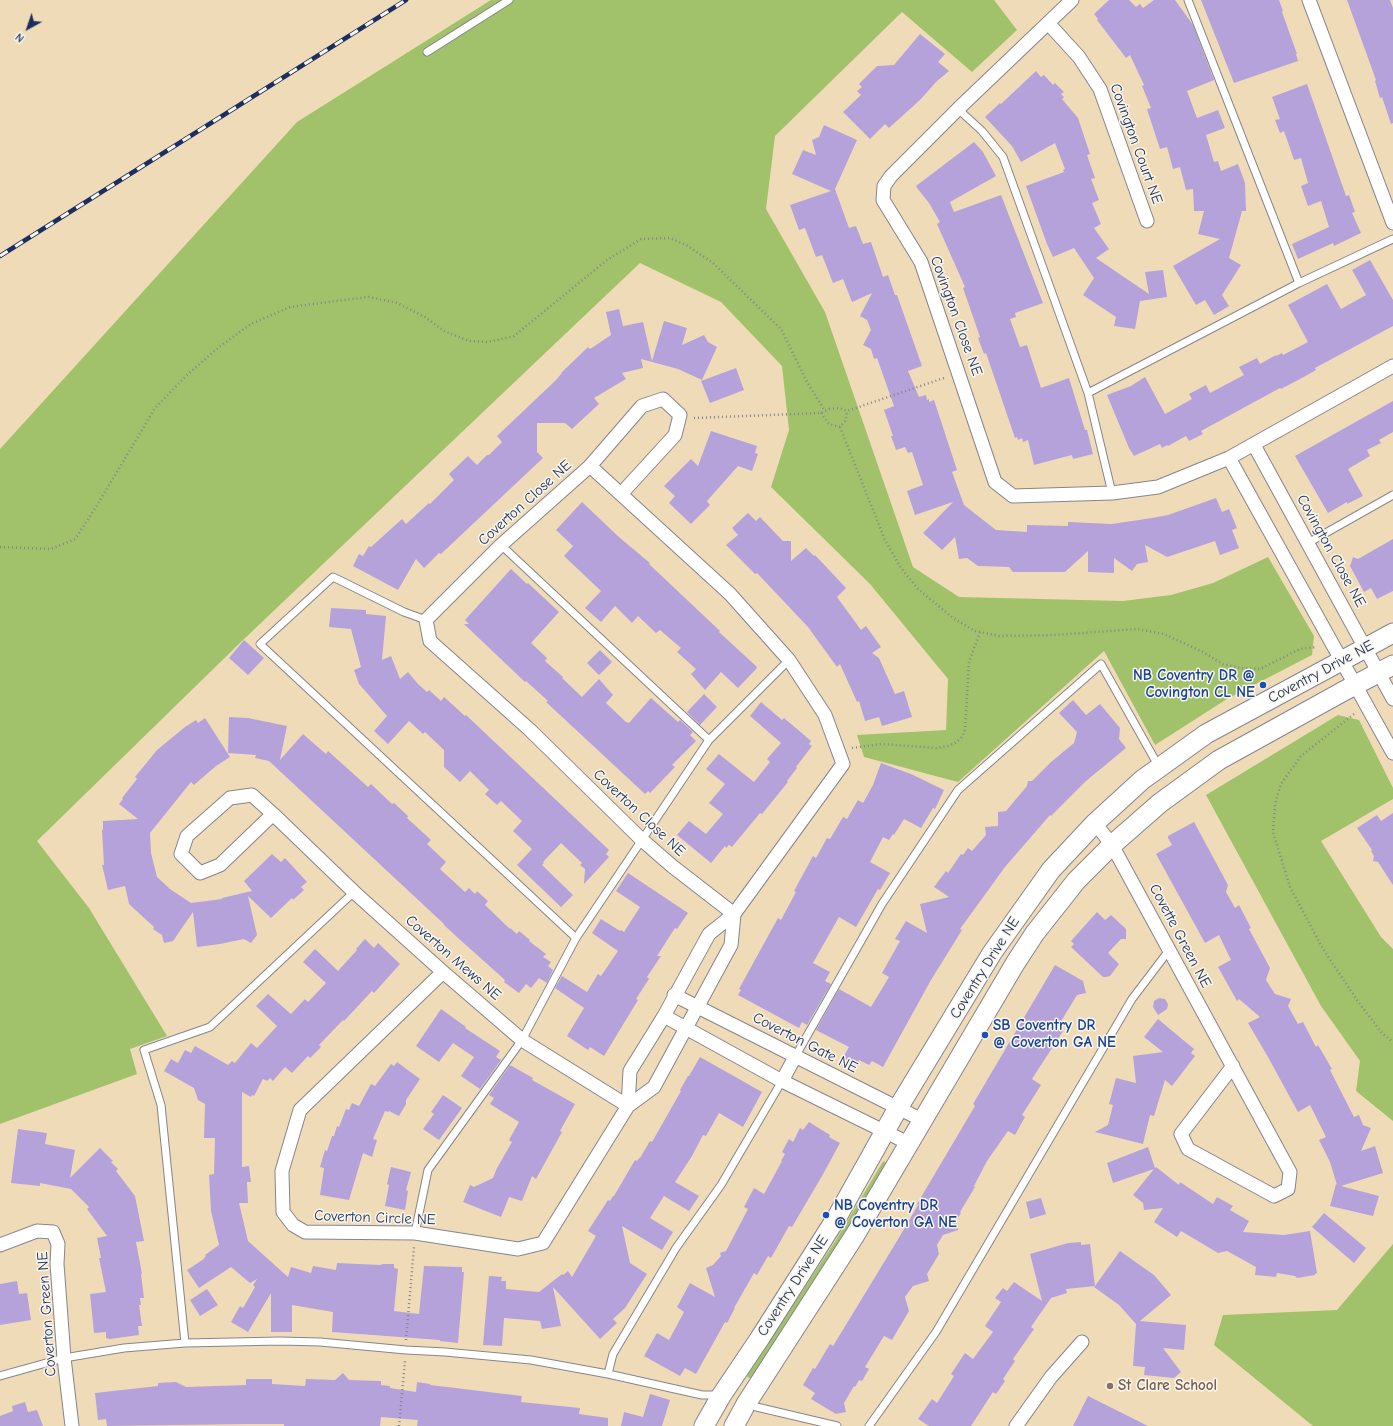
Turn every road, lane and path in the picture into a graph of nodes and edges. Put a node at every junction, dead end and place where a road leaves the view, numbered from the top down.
1 (509, 0) edge
2 (1072, 0) edge
3 (1188, 0) edge
4 (1309, 0) edge
5 (1048, 22) junction
6 (427, 52) dead end
7 (958, 109) junction
8 (1147, 221) dead end
9 (1393, 223) edge
10 (1393, 239) edge
11 (1299, 283) junction
12 (1393, 366) edge
13 (959, 372) junction
14 (1088, 393) junction
15 (847, 410) junction
16 (825, 411) junction
17 (821, 413) junction
18 (680, 415) junction
19 (840, 426) junction
20 (1254, 445) junction
21 (1229, 458) junction
22 (590, 466) junction
23 (1112, 492) junction
24 (621, 494) junction
25 (1393, 495) edge
26 (1308, 543) junction
27 (501, 545) junction
28 (0, 547) edge
29 (426, 620) junction
30 (980, 632) junction
31 (1393, 633) edge
32 (1317, 647) dead end
33 (1365, 648) junction
34 (789, 660) junction
35 (1341, 661) junction
36 (1386, 669) edge
37 (1355, 686) junction
38 (1393, 699) edge
39 (1354, 714) dead end
40 (709, 740) junction
41 (838, 750) junction
42 (1393, 753) edge
43 (1159, 768) junction
44 (1174, 792) junction
45 (273, 814) junction
46 (1095, 824) junction
47 (641, 839) junction
48 (1112, 845) junction
49 (354, 892) junction
50 (734, 914) junction
51 (576, 938) junction
52 (1170, 949) junction
53 (443, 972) junction
54 (674, 994) junction
55 (699, 1006) junction
56 (664, 1016) junction
57 (686, 1028) junction
58 (522, 1040) junction
59 (1393, 1042) edge
60 (795, 1057) junction
61 (1232, 1066) junction
62 (782, 1081) junction
63 (628, 1106) junction
64 (898, 1108) junction
65 (922, 1120) junction
66 (885, 1132) junction
67 (908, 1143) junction
68 (415, 1233) junction
69 (0, 1245) edge
70 (1082, 1342) dead end
71 (185, 1343) junction
72 (406, 1350) junction
73 (64, 1358) junction
74 (608, 1374) junction
75 (0, 1376) edge
76 (721, 1396) junction
77 (746, 1404) junction
78 (72, 1426) edge
79 (399, 1426) edge
80 (704, 1426) edge
81 (734, 1426) edge
82 (837, 1426) edge
83 (869, 1426) edge
84 (1016, 1426) edge

1 - 6 lane
2 - 5 street, Covington Close NE
3 - 11 lane
4 - 9 street
5 - 7 street, Covington Close NE
5 - 8 street, Covington Court NE
7 - 13 street, Covington Close NE
7 - 14 lane
10 - 11 lane
11 - 14 lane
12 - 20 street, Covington Close NE
13 - 15 path
13 - 23 street, Covington Close NE
14 - 23 lane
15 - 16 path
15 - 19 path
16 - 17 path
16 - 28 path
17 - 18 path
17 - 19 path
18 - 22 street
18 - 24 street
19 - 30 path
20 - 21 street, Covington Close NE
20 - 26 street, Covington Close NE
21 - 23 street, Covington Close NE
21 - 35 street
22 - 24 street, Coverton Close NE
22 - 27 street, Coverton Close NE
24 - 34 street, Coverton Close NE
25 - 26 lane
26 - 33 street, Covington Close NE
27 - 29 street, Coverton Close NE
27 - 40 lane
29 - 47 street, Coverton Close NE
29 - 51 lane
30 - 32 path
30 - 41 path
31 - 33 street, Coventry Drive NE
33 - 35 street, Coventry Drive NE
33 - 36 street, Covington Close NE
34 - 40 lane
34 - 41 street, Coverton Close NE
35 - 37 street
35 - 43 street, Coventry Drive NE
36 - 37 street, Coventry Drive NE
36 - 38 street, Covington Close NE
37 - 42 street
37 - 44 street, Coventry Drive NE
39 - 59 path
40 - 47 lane
41 - 50 street, Coverton Close NE
43 - 44 street
43 - 46 street, Coventry Drive NE
43 - 60 lane
44 - 48 street, Coventry Drive NE
45 - 45 street, Coverton Mews NE
45 - 49 street, Coverton Mews NE
46 - 48 street, Covette Green NE
46 - 64 street, Coventry Drive NE
47 - 50 street, Coverton Close NE
47 - 51 lane
48 - 52 street, Covette Green NE
48 - 65 street, Coventry Drive NE
49 - 53 street, Coverton Mews NE
49 - 71 lane
50 - 54 street, Coverton Close NE
50 - 55 street
51 - 58 lane
52 - 61 street, Covette Green NE
52 - 83 lane
53 - 58 street, Coverton Mews NE
53 - 68 street, Coverton Circle NE
54 - 55 street, Coverton Gate NE
54 - 56 street, Coverton Circle NE
55 - 57 street, Coverton Circle NE
55 - 60 street, Coverton Gate NE
56 - 57 street
56 - 63 street, Coverton Circle NE
57 - 62 street
57 - 63 street, Coverton Circle NE
58 - 63 street, Coverton Mews NE
58 - 68 lane
60 - 62 street
60 - 64 street, Coverton Gate NE
61 - 61 street, Covette Green NE
62 - 66 street
62 - 74 lane
63 - 68 street, Coverton Circle NE
64 - 65 street, Coverton Gate NE
64 - 66 street, Coventry Drive NE
65 - 67 street, Coventry Drive NE
66 - 67 street
66 - 76 street, Coventry Drive NE
67 - 77 street, Coventry Drive NE
68 - 72 path
69 - 73 street, Coverton Green NE
70 - 84 street
71 - 72 lane
71 - 73 lane
72 - 74 lane
72 - 79 path
73 - 75 lane
73 - 78 street, Coverton Green NE
74 - 76 lane
76 - 77 street
76 - 80 street, Coventry Drive NE
77 - 81 street, Coventry Drive NE
77 - 82 lane

